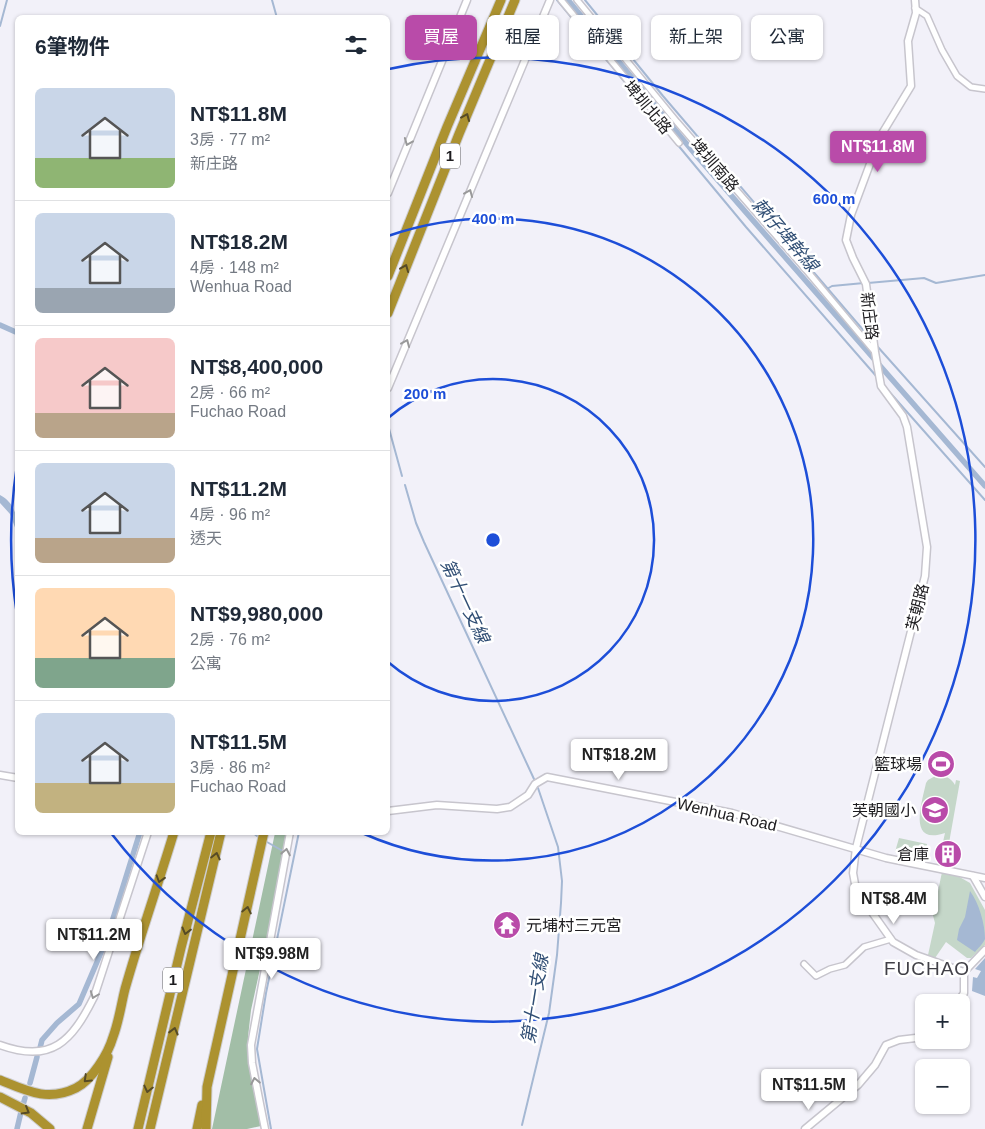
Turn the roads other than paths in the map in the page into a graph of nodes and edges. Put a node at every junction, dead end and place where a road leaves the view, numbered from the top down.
1 (467, 0) edge
2 (501, 0) edge
3 (515, 0) edge
4 (561, 0) edge
5 (577, 0) edge
6 (915, 0) edge
7 (549, 2) edge
8 (915, 8) junction
9 (985, 89) edge
10 (679, 144) dead end
11 (390, 188) edge
12 (390, 271) edge
13 (390, 308) edge
14 (875, 352) junction
15 (878, 370) joint
16 (390, 383) edge
17 (0, 775) edge
18 (15, 778) edge
19 (390, 811) edge
20 (147, 835) edge
21 (173, 835) edge
22 (210, 835) edge
23 (220, 835) edge
24 (259, 835) edge
25 (263, 835) edge
26 (289, 835) edge
27 (856, 848) junction
28 (258, 854) junction
29 (974, 876) junction
30 (985, 878) edge
31 (985, 898) edge
32 (890, 939) junction
33 (985, 950) edge
34 (804, 964) dead end
35 (964, 972) junction
36 (963, 994) edge
37 (113, 1038) junction
38 (915, 1038) edge
39 (0, 1045) edge
40 (0, 1080) edge
41 (207, 1087) junction
42 (0, 1097) edge
43 (50, 1129) edge
44 (87, 1129) edge
45 (138, 1129) edge
46 (150, 1129) edge
47 (197, 1129) edge
48 (206, 1129) edge
49 (265, 1129) edge
50 (805, 1129) edge

1 -> 11 street
2 - 12 highway, 1
13 -> 3 highway, 1
4 - 10 street, 埤圳北路
5 - 14 street, 埤圳南路
6 - 8 street, 新庄路
16 -> 7 street
8 - 9 street
8 - 14 street, 新庄路
14 - 15 street, 新庄路
15 - 27 street, 芙朝路
17 - 18 street
19 - 27 street, Wenhua Road
20 -> 39 street
21 -> 37 highway
22 -> 45 highway, 1
46 -> 23 highway, 1
24 - 28 highway
25 - 28 highway
49 -> 26 street
27 - 29 street, Wenhua Road
27 - 32 street, 芙朝路
41 -> 28 highway
29 - 30 street, Wenhua Road
29 - 31 street
32 - 34 street
32 - 35 street
33 - 35 street
35 - 36 street
37 -> 40 highway
37 - 44 highway
38 - 50 street
41 - 47 highway
41 - 48 highway
42 -> 43 highway

